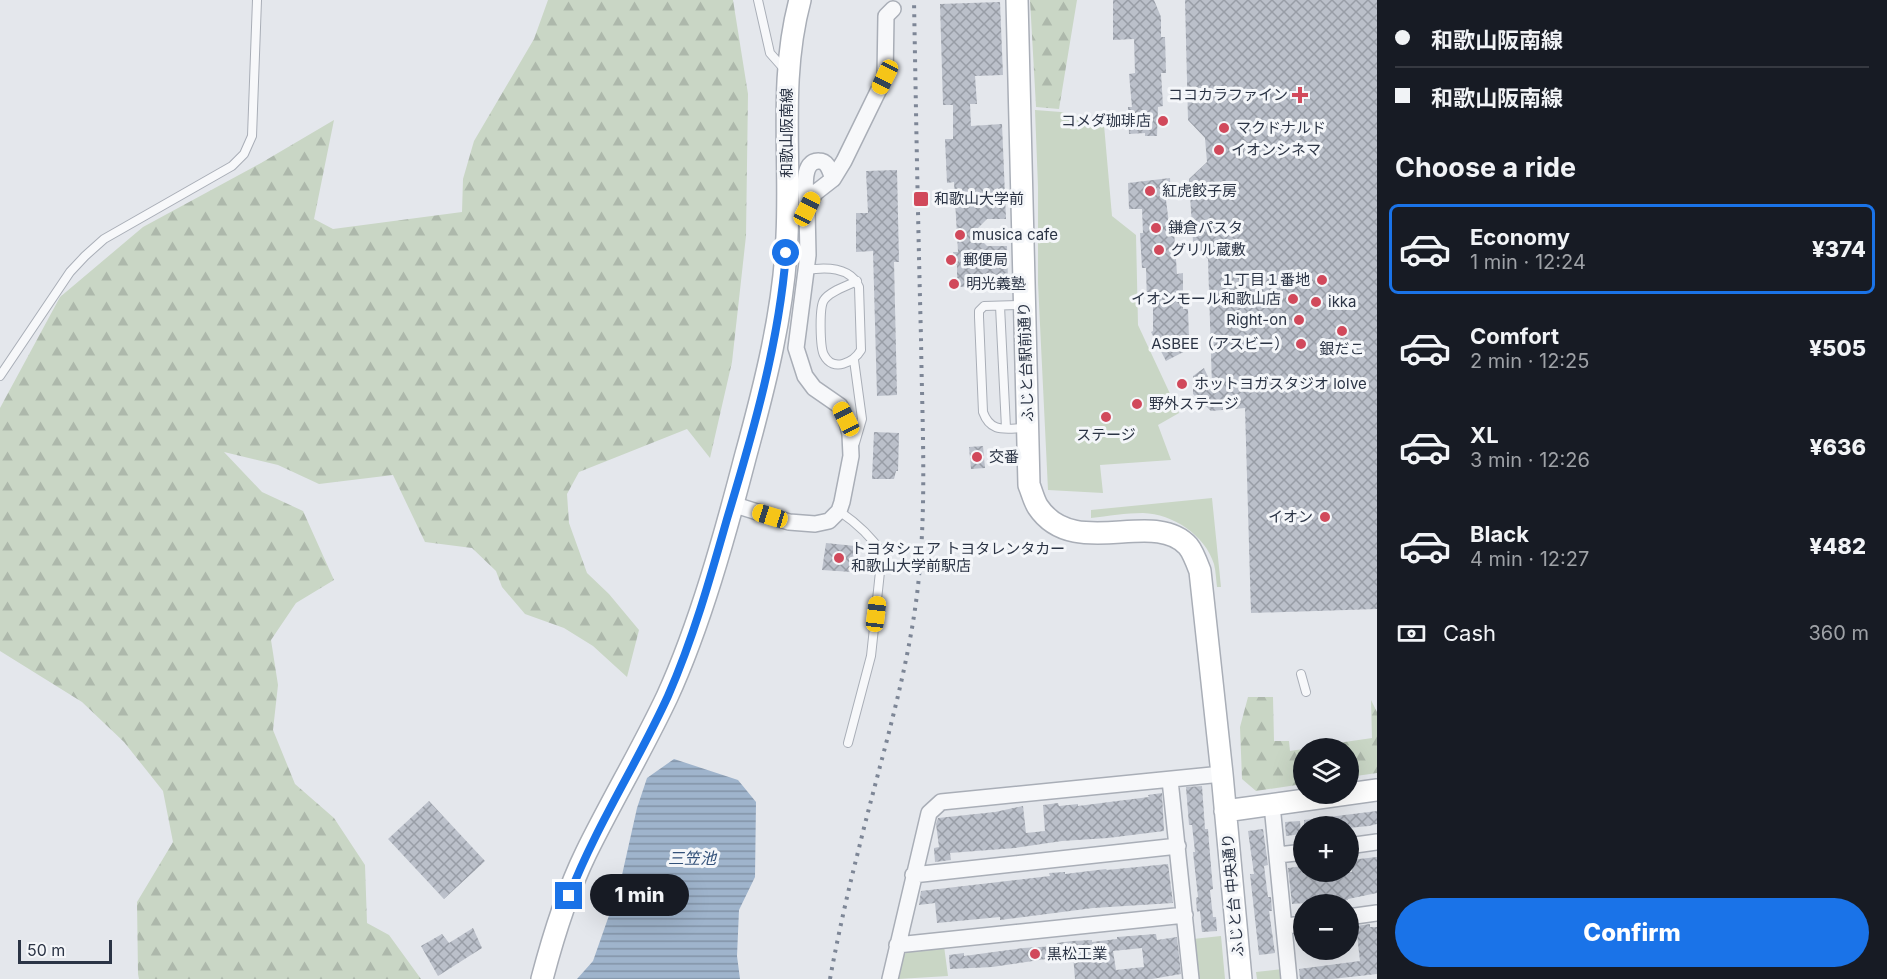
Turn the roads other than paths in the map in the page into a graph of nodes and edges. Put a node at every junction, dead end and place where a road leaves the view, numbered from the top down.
1 (257, 0) edge
2 (758, 0) edge
3 (800, 0) edge
4 (1017, 0) edge
5 (893, 9) dead end
6 (787, 72) junction
7 (833, 178) junction
8 (807, 209) junction
9 (806, 270) junction
10 (857, 281) junction
11 (1024, 305) junction
12 (1000, 306) junction
13 (854, 360) junction
14 (0, 376) edge
15 (1006, 428) junction
16 (1028, 428) junction
17 (850, 456) junction
18 (732, 504) junction
19 (839, 510) junction
20 (1301, 674) dead end
21 (1306, 692) dead end
22 (848, 743) dead end
23 (1222, 774) junction
24 (1170, 780) junction
25 (1377, 790) edge
26 (1272, 805) junction
27 (1225, 811) junction
28 (1377, 842) edge
29 (1359, 844) edge
30 (1178, 846) junction
31 (1293, 853) edge
32 (1278, 855) junction
33 (913, 875) junction
34 (1377, 913) edge
35 (1185, 915) junction
36 (1359, 915) edge
37 (1293, 925) edge
38 (1285, 926) junction
39 (897, 945) junction
40 (542, 979) edge
41 (890, 979) edge
42 (1191, 979) edge
43 (1241, 979) edge
44 (1289, 979) edge

1 - 14 lane
2 - 6 lane
3 - 6 street, 和歌山阪南線
4 - 11 street, ふじと台駅前通り
5 - 7 street
6 - 18 street, 和歌山阪南線
7 - 8 street
7 - 8 street
8 - 9 street
9 - 10 lane
9 - 17 street
10 - 13 lane
10 - 13 lane
11 - 12 lane
11 - 16 street, ふじと台駅前通り
12 - 15 lane
12 - 15 lane
13 - 17 lane
15 - 16 lane
16 - 23 street, ふじと台駅前通り
17 - 19 street
18 - 19 street
18 - 40 street, 和歌山阪南線
19 - 22 lane
20 - 21 lane
23 - 24 street
23 - 27 street, ふじと台駅前通り
24 - 30 street
24 - 33 street
25 - 26 street
26 - 27 street
26 - 32 street
27 - 43 street, ふじと台 中央通り
28 - 29 street
30 - 33 street
30 - 35 street
31 - 32 street
32 - 38 street
33 - 39 street
34 - 36 street
35 - 39 street
35 - 42 street
37 - 38 street
38 - 44 street
39 - 41 street

